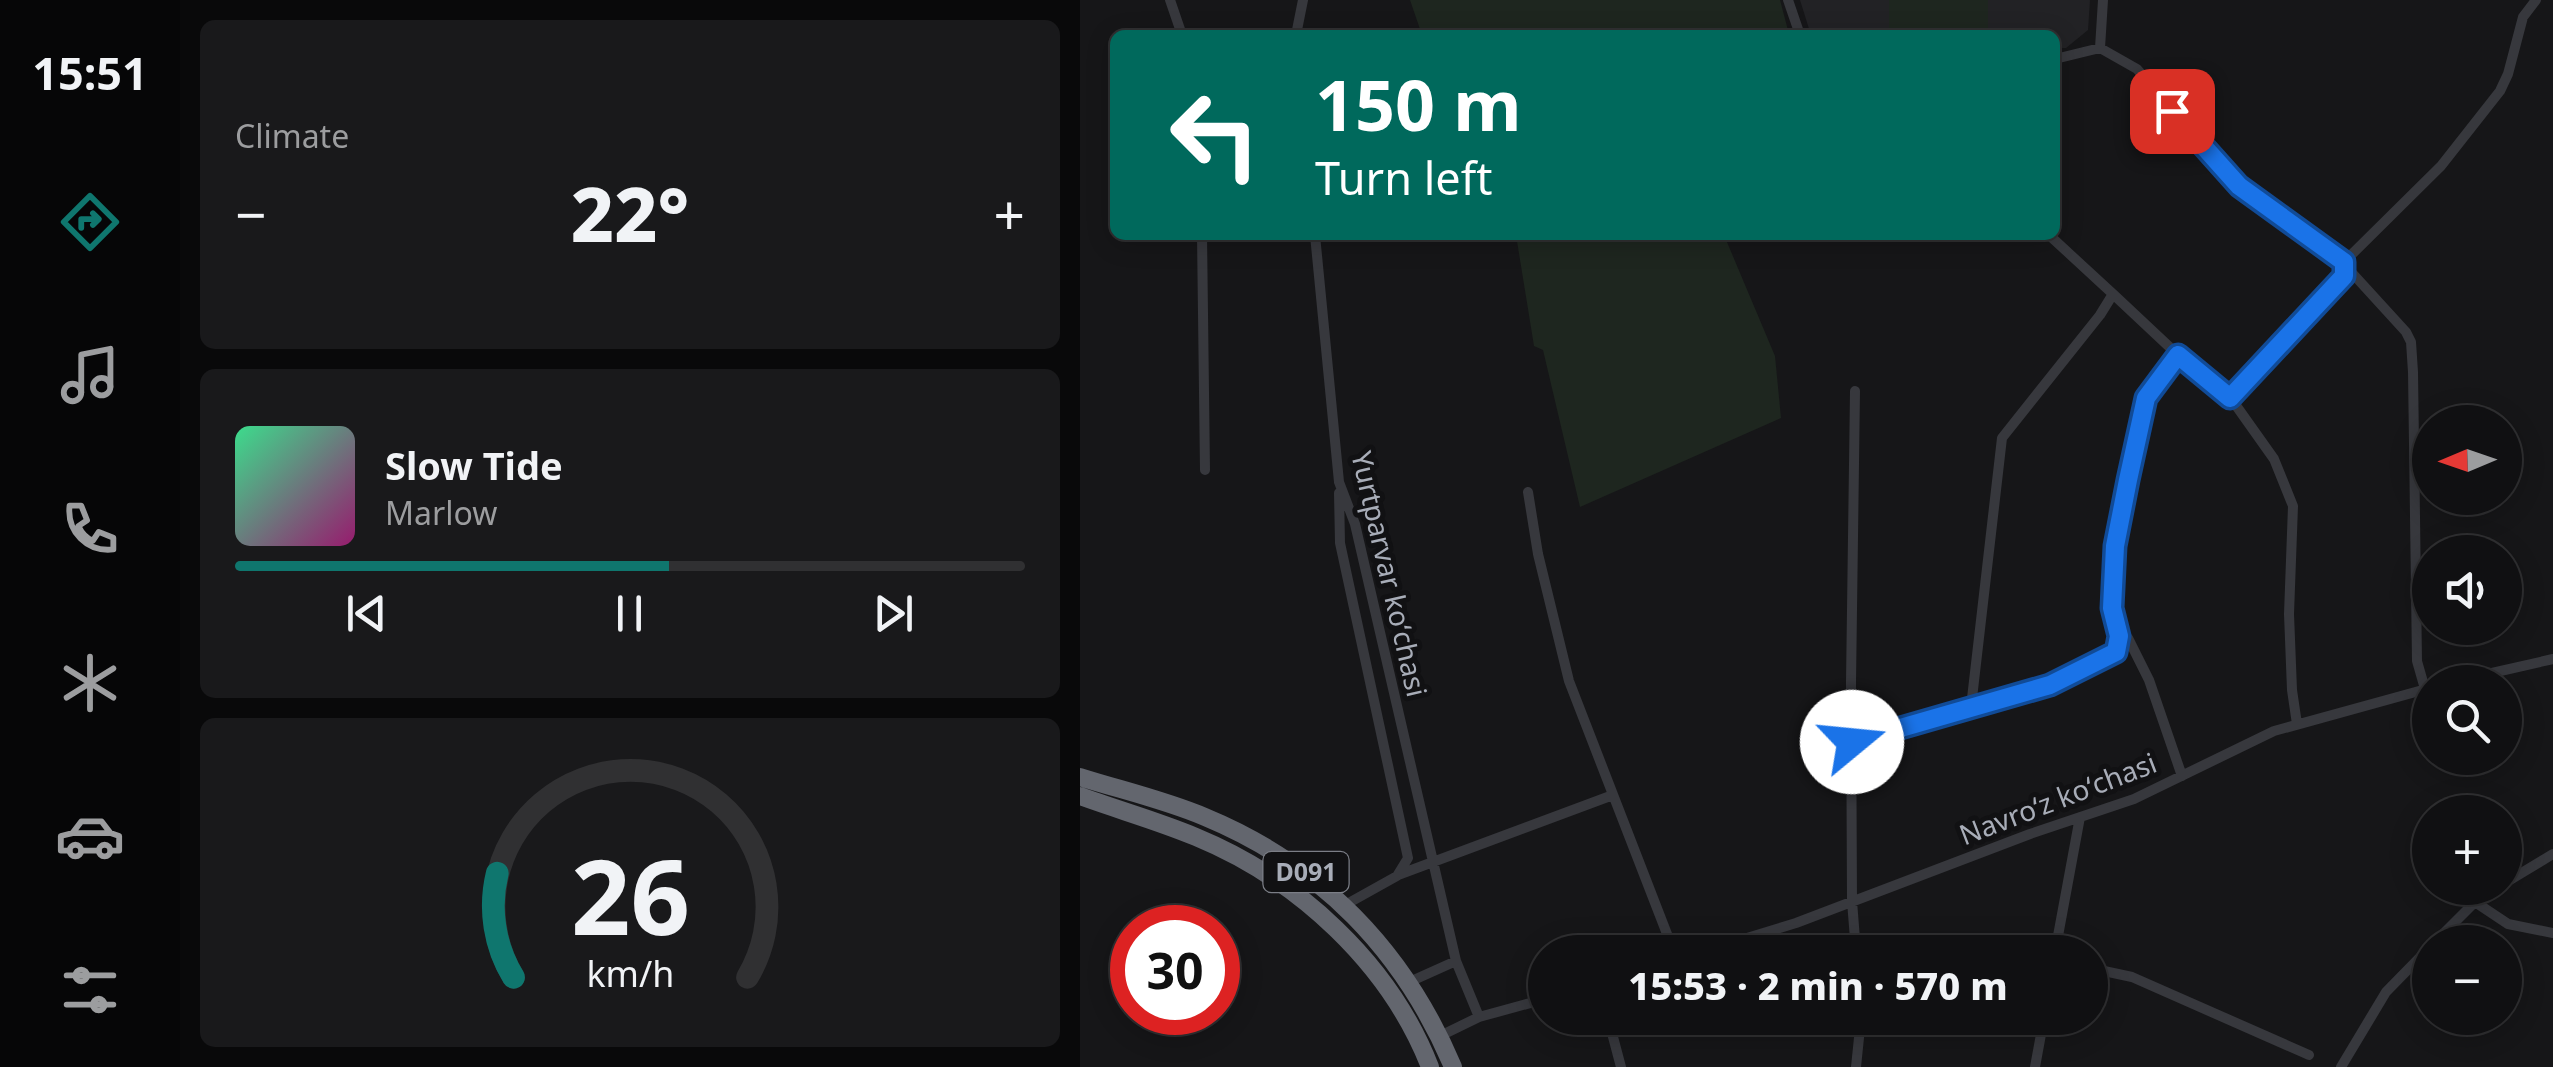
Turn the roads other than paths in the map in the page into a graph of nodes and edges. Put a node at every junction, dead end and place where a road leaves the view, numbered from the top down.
1 (1170, 0) edge
2 (1303, 0) edge
3 (1788, 0) edge
4 (2103, 0) edge
5 (2536, 0) edge
6 (1180, 30) edge
7 (1297, 30) edge
8 (1798, 30) edge
9 (2100, 48) junction
10 (2060, 58) edge
11 (1202, 240) edge
12 (1315, 240) edge
13 (2054, 240) edge
14 (2344, 262) junction
15 (2112, 294) junction
16 (2178, 355) junction
17 (1855, 391) dead end
18 (2230, 398) junction
19 (1205, 470) dead end
20 (1339, 482) junction
21 (1528, 492) dead end
22 (2119, 636) junction
23 (2553, 660) edge
24 (2419, 665) edge
25 (2522, 667) edge
26 (2412, 693) edge
27 (1971, 708) junction
28 (2297, 724) junction
29 (1852, 742) junction
30 (2182, 776) junction
31 (1080, 778) edge
32 (1612, 794) junction
33 (1080, 796) edge
34 (2080, 817) junction
35 (2553, 854) edge
36 (1434, 860) junction
37 (2522, 873) edge
38 (1397, 876) junction
39 (1852, 901) junction
40 (1345, 905) junction
41 (2472, 905) edge
42 (2480, 905) edge
43 (2452, 925) edge
44 (2553, 933) edge
45 (1667, 935) edge
46 (1757, 935) edge
47 (1855, 935) edge
48 (2059, 935) edge
49 (1456, 961) junction
50 (1393, 962) junction
51 (2412, 965) edge
52 (2108, 972) edge
53 (1376, 974) junction
54 (1407, 983) junction
55 (1528, 1004) edge
56 (1479, 1017) junction
57 (1613, 1035) edge
58 (1859, 1035) edge
59 (2041, 1035) edge
60 (1440, 1036) junction
61 (2310, 1055) dead end
62 (1853, 1066) edge
63 (1430, 1067) edge
64 (1453, 1067) edge
65 (1621, 1067) edge
66 (2035, 1067) edge
67 (2341, 1067) edge

1 - 6 street
2 - 7 street
3 - 8 street
4 - 9 street
5 - 14 street
9 - 10 street
9 - 14 street
11 - 19 street
12 - 20 street, Yurtparvar koʻchasi
13 - 15 street
14 - 18 street
14 - 24 street
15 - 16 street
15 - 27 street
16 - 18 street
16 - 22 street
17 - 29 street
18 - 28 street
20 - 36 street, Yurtparvar koʻchasi
20 - 38 street
21 - 32 street
22 - 27 street
22 - 30 street
23 - 25 street
26 - 28 street, Navroʻz koʻchasi
27 - 29 street
28 - 30 street, Navroʻz koʻchasi
29 - 39 street
30 - 34 street, Navroʻz koʻchasi
31 - 40 highway, D091
32 - 36 street
32 - 45 street
33 - 53 highway, D091
34 - 39 street, Navroʻz koʻchasi
34 - 48 street
35 - 37 street
36 - 38 street
36 - 49 street, Yurtparvar koʻchasi
38 - 40 street
39 - 46 street, Navroʻz koʻchasi
39 - 47 street
40 - 50 highway, D091
41 - 43 street
42 - 44 street
49 - 54 street
49 - 56 street, Yurtparvar koʻchasi
50 - 53 highway
50 - 54 highway, D091
51 - 67 street
52 - 61 street
53 - 63 highway, D091
54 - 60 highway, D091
55 - 56 street
56 - 60 street
57 - 65 street
58 - 62 street
59 - 66 street
60 - 64 highway, D091

